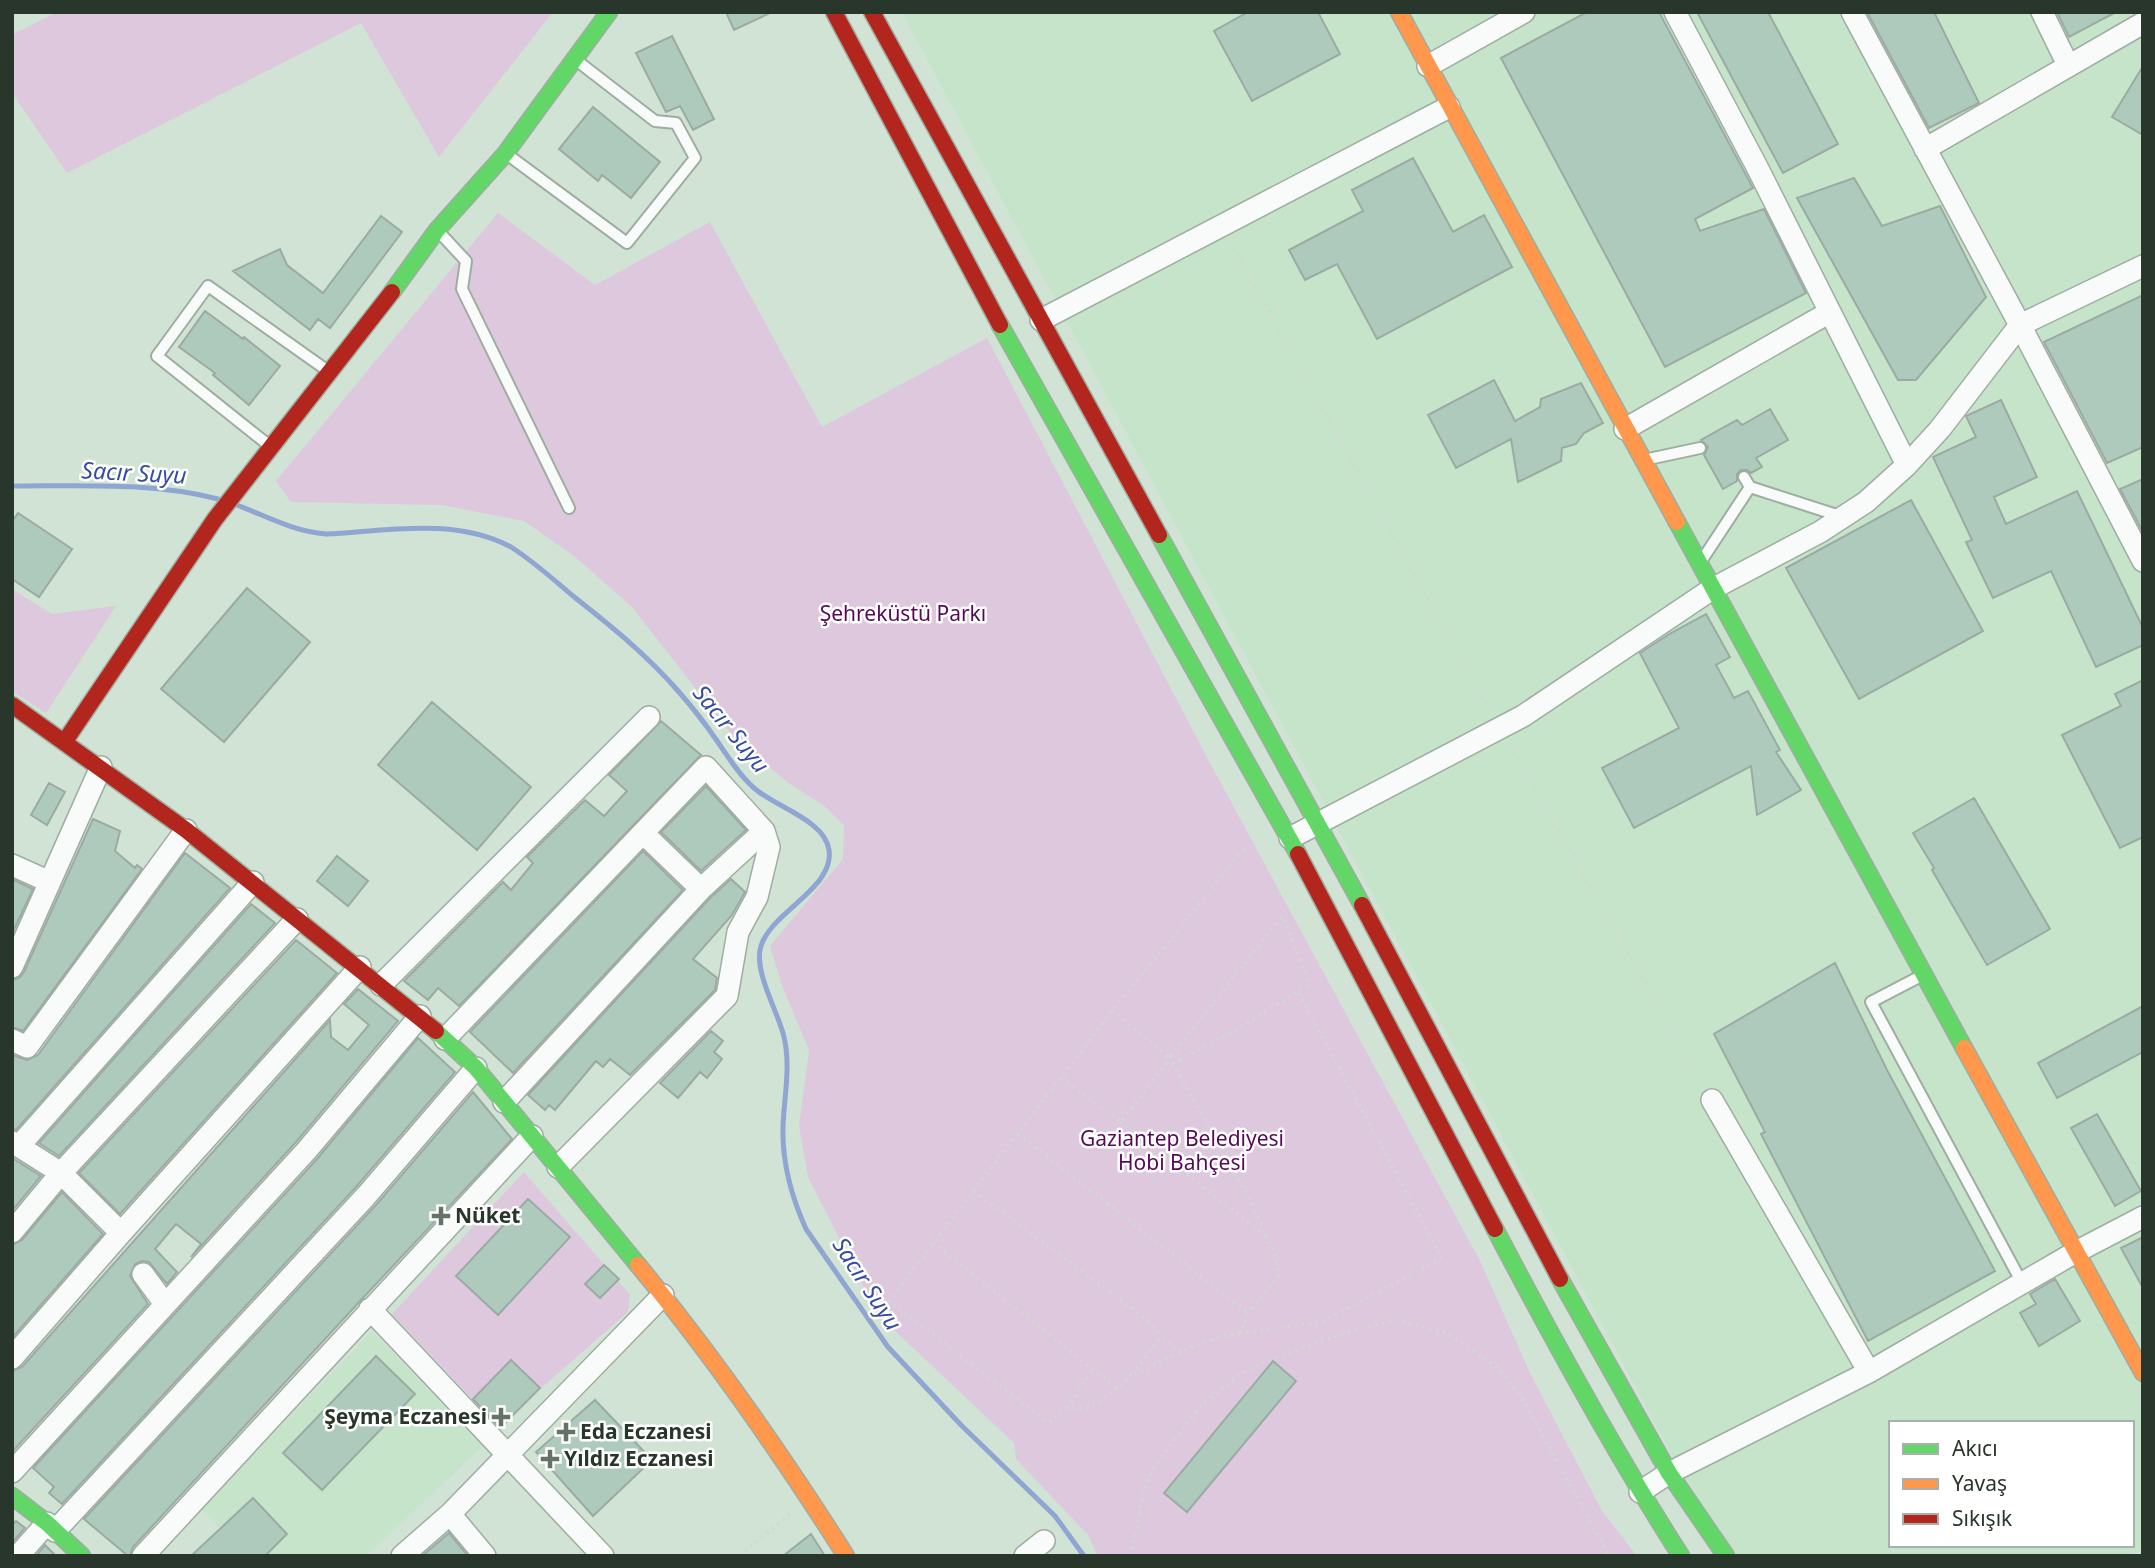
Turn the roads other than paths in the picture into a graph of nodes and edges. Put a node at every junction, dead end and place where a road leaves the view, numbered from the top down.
1 (609, 12) edge
2 (834, 12) edge
3 (872, 12) edge
4 (1399, 12) edge
5 (1524, 12) edge
6 (1675, 12) edge
7 (1852, 12) edge
8 (2042, 12) edge
9 (2143, 23) edge
10 (574, 58) junction
11 (2068, 65) junction
12 (1428, 66) junction
13 (1449, 107) junction
14 (1925, 149) junction
15 (505, 154) junction
16 (437, 230) junction
17 (2143, 266) edge
18 (1830, 312) junction
19 (1041, 320) junction
20 (2020, 325) junction
21 (330, 373) junction
22 (1625, 429) junction
23 (271, 447) junction
24 (1700, 448) dead end
25 (1643, 461) junction
26 (1907, 465) junction
27 (569, 508) dead end
28 (1843, 517) junction
29 (2143, 561) edge
30 (1699, 565) junction
31 (1712, 589) junction
32 (12, 705) edge
33 (649, 717) dead end
34 (65, 741) junction
35 (101, 767) junction
36 (1318, 823) junction
37 (187, 830) junction
38 (764, 831) junction
39 (643, 833) junction
40 (1290, 838) junction
41 (12, 864) edge
42 (50, 882) junction
43 (253, 882) junction
44 (701, 889) junction
45 (297, 919) junction
46 (12, 967) edge
47 (360, 967) junction
48 (1923, 975) junction
49 (381, 985) junction
50 (420, 1016) junction
51 (445, 1039) junction
52 (12, 1040) edge
53 (476, 1068) junction
54 (1712, 1100) road end
55 (504, 1102) junction
56 (532, 1136) junction
57 (16, 1144) edge
58 (558, 1167) junction
59 (61, 1173) junction
60 (2143, 1217) edge
61 (12, 1232) edge
62 (121, 1233) junction
63 (2074, 1253) junction
64 (143, 1274) dead end
65 (2022, 1283) junction
66 (663, 1296) junction
67 (166, 1304) junction
68 (370, 1309) junction
69 (12, 1358) edge
70 (1869, 1372) junction
71 (2143, 1373) edge
72 (508, 1453) junction
73 (12, 1472) edge
74 (1670, 1473) junction
75 (1640, 1492) junction
76 (12, 1496) edge
77 (450, 1514) junction
78 (51, 1527) junction
79 (1044, 1541) dead end
80 (18, 1556) edge
81 (82, 1556) edge
82 (143, 1556) edge
83 (402, 1556) edge
84 (485, 1556) edge
85 (603, 1556) edge
86 (846, 1556) edge
87 (1025, 1556) edge
88 (1681, 1556) edge
89 (1726, 1556) edge

1 - 10 street
2 - 40 street
3 - 19 street
4 - 12 street
5 - 12 street
6 - 18 street
7 - 14 street
8 - 11 street
9 - 11 street
10 - 15 street
10 - 15 lane
11 - 14 street
12 - 13 street
13 - 19 street
13 - 22 street
14 - 20 street
15 - 16 street
16 - 21 street
16 - 27 lane
17 - 20 street
18 - 22 street
18 - 26 street
19 - 36 street
20 - 26 street
20 - 29 street
21 - 23 street
21 - 23 lane
22 - 25 street
23 - 34 street
24 - 25 lane
25 - 30 street
26 - 28 street
28 - 30 lane
28 - 31 street
30 - 31 street
31 - 36 street
31 - 48 street
32 - 34 street
33 - 49 street
34 - 35 street
35 - 37 street
35 - 42 street
36 - 40 street
36 - 74 street
37 - 43 street
37 - 52 street
38 - 39 street
38 - 44 street
38 - 58 street
39 - 44 street
39 - 51 street
40 - 75 street
41 - 42 street
42 - 46 street
43 - 45 street
43 - 57 street
44 - 55 street
45 - 47 street
45 - 59 street
47 - 49 street
47 - 62 street
48 - 63 street
48 - 65 lane
49 - 50 street
50 - 51 street
50 - 67 street
51 - 53 street
53 - 55 street
53 - 78 street
54 - 70 street
55 - 56 street
56 - 58 street
56 - 68 street
57 - 59 street
58 - 66 street
59 - 61 street
59 - 62 street
60 - 63 street
62 - 69 street
63 - 65 street
63 - 71 street
64 - 67 street
65 - 70 street
66 - 72 street
66 - 86 street
67 - 73 street
68 - 72 street
68 - 82 street
70 - 74 street
72 - 77 street
72 - 85 street
74 - 75 street
74 - 89 street
75 - 88 street
76 - 78 street
77 - 83 street
77 - 84 street
78 - 80 street
78 - 81 street
79 - 87 street

